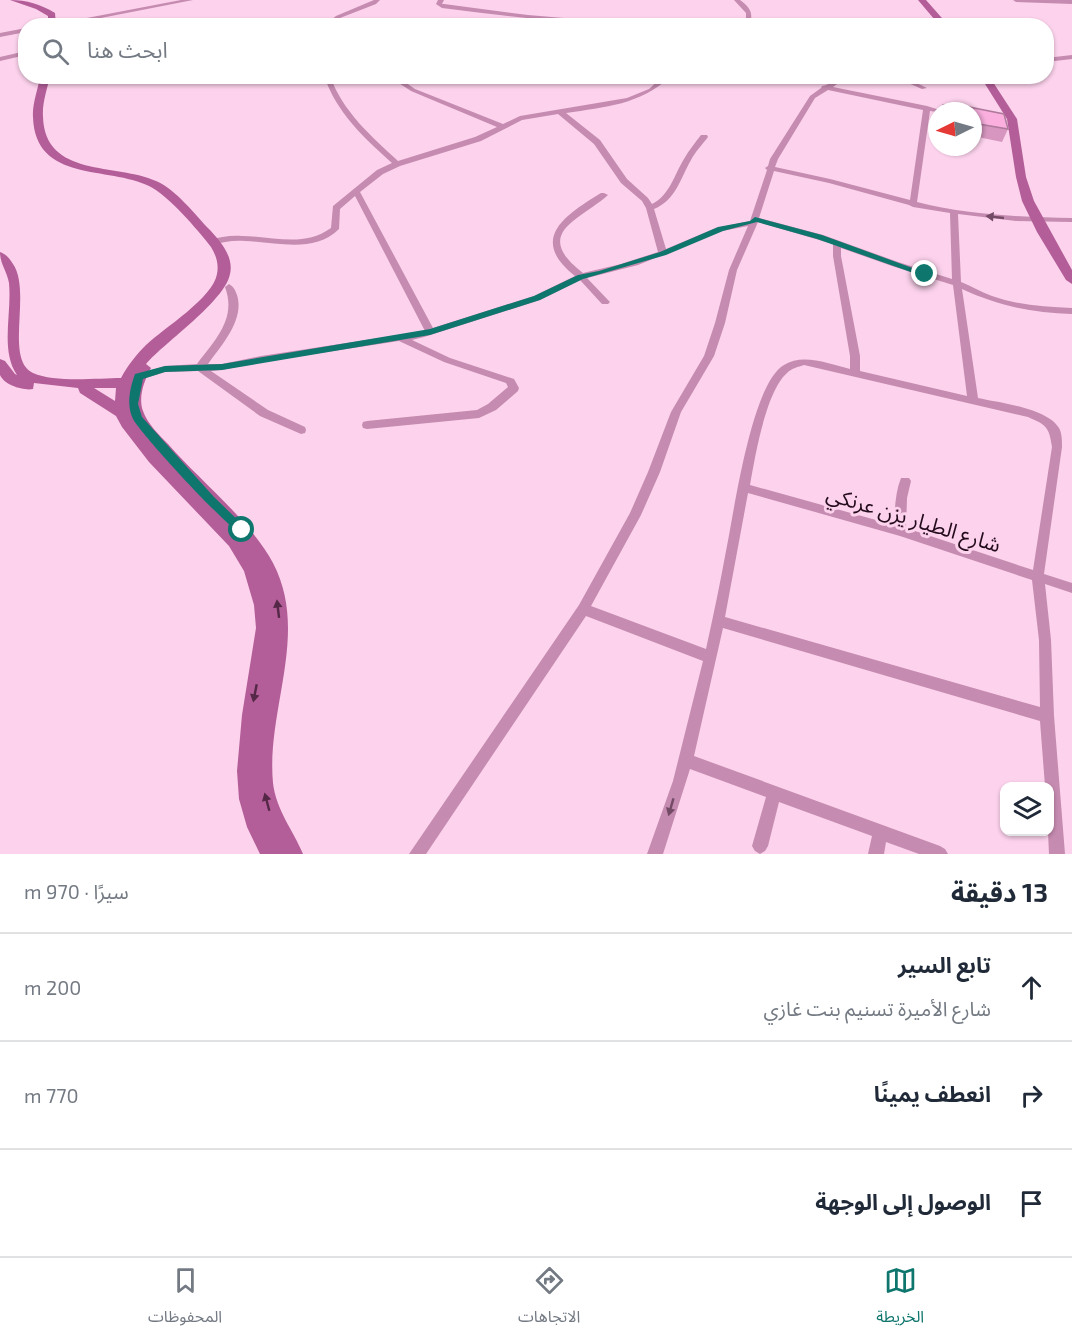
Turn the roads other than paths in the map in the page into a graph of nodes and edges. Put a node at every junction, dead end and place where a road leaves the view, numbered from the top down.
1 (14, 0) edge
2 (190, 0) edge
3 (377, 0) edge
4 (441, 0) edge
5 (737, 0) edge
6 (922, 0) edge
7 (929, 0) edge
8 (1016, 0) edge
9 (1072, 2) edge
10 (52, 18) edge
11 (90, 18) edge
12 (336, 18) edge
13 (532, 18) edge
14 (749, 18) edge
15 (938, 18) edge
16 (944, 18) edge
17 (18, 32) edge
18 (0, 35) edge
19 (18, 55) edge
20 (1054, 57) edge
21 (1072, 57) edge
22 (1059, 58) junction
23 (0, 59) edge
24 (1054, 59) edge
25 (44, 84) edge
26 (330, 84) edge
27 (404, 84) edge
28 (658, 84) edge
29 (829, 84) edge
30 (914, 84) edge
31 (989, 84) edge
32 (996, 84) edge
33 (824, 87) junction
34 (924, 88) dead end
35 (927, 108) joint
36 (560, 112) junction
37 (502, 126) junction
38 (704, 137) dead end
39 (396, 164) junction
40 (769, 168) junction
41 (356, 191) junction
42 (604, 195) dead end
43 (913, 205) junction
44 (650, 207) junction
45 (954, 213) junction
46 (1040, 219) junction
47 (1072, 220) edge
48 (754, 221) junction
49 (212, 242) junction
50 (837, 244) junction
51 (663, 253) junction
52 (0, 256) edge
53 (1072, 267) edge
54 (0, 271) edge
55 (580, 276) junction
56 (1072, 280) edge
57 (957, 283) junction
58 (229, 287) dead end
59 (605, 302) dead end
60 (1072, 311) edge
61 (430, 332) junction
62 (0, 333) edge
63 (402, 339) junction
64 (0, 364) edge
65 (234, 365) junction
66 (200, 368) junction
67 (855, 374) junction
68 (131, 382) junction
69 (221, 382) junction
70 (85, 385) junction
71 (973, 401) junction
72 (122, 412) junction
73 (368, 425) dead end
74 (301, 430) dead end
75 (905, 481) dead end
76 (745, 488) junction
77 (900, 531) junction
78 (1038, 576) junction
79 (1072, 588) edge
80 (583, 609) junction
81 (718, 621) junction
82 (711, 657) junction
83 (1047, 717) junction
84 (684, 760) junction
85 (774, 795) junction
86 (880, 833) junction
87 (760, 846) dead end
88 (271, 854) edge
89 (292, 854) edge
90 (417, 854) edge
91 (655, 854) edge
92 (876, 854) edge
93 (940, 854) edge
94 (1057, 854) edge

1 - 10 main road
2 - 11 street
3 - 12 street
4 - 13 street
5 - 14 street
6 - 15 main road
7 - 16 main road
8 - 9 street
17 - 18 street
19 - 23 street
20 - 22 street
21 - 22 street
22 - 24 street
25 - 49 main road
26 - 39 street
27 - 37 street
28 - 36 street
29 - 33 street
30 - 34 street
31 - 46 main road
32 - 46 main road
33 - 35 street
33 - 40 street
35 - 43 street
36 - 37 street
36 - 44 street
37 - 39 street
38 - 44 street
39 - 41 street
40 - 43 street
40 - 48 street
41 - 49 street
41 - 61 street
42 - 55 street
43 - 45 street
44 - 51 street
46 -> 45 street
45 - 57 street
46 - 47 street
46 - 53 main road
46 - 56 main road
48 - 50 street
48 - 51 street
48 - 80 street
49 - 68 main road
50 - 57 street
50 - 67 street
51 - 55 street
52 - 70 main road
54 - 62 main road
55 - 59 street
55 - 61 street
57 - 60 street
57 - 71 street
58 - 66 street
61 - 63 street
63 - 65 street
63 - 73 street
64 - 70 main road
65 - 66 street
65 - 69 street
66 - 68 street
66 - 69 street
67 - 71 street
67 - 76 street
68 - 70 main road
68 - 70 main road
68 - 72 main road
89 -> 68 main road
69 - 74 street
70 - 72 main road
71 - 78 street
72 -> 88 main road
75 - 77 street
76 - 77 street, شارع الطيار يزن عرنكي
76 - 81 street
77 - 78 street, شارع الطيار يزن عرنكي
78 - 79 street, شارع الطيار يزن عرنكي
78 - 83 street
80 - 82 street
80 - 90 street
81 - 82 street
81 - 83 street
82 - 84 street
83 - 94 street
84 - 85 street
84 -> 91 street
85 - 86 street
85 - 87 street
86 - 92 street
86 - 93 street

